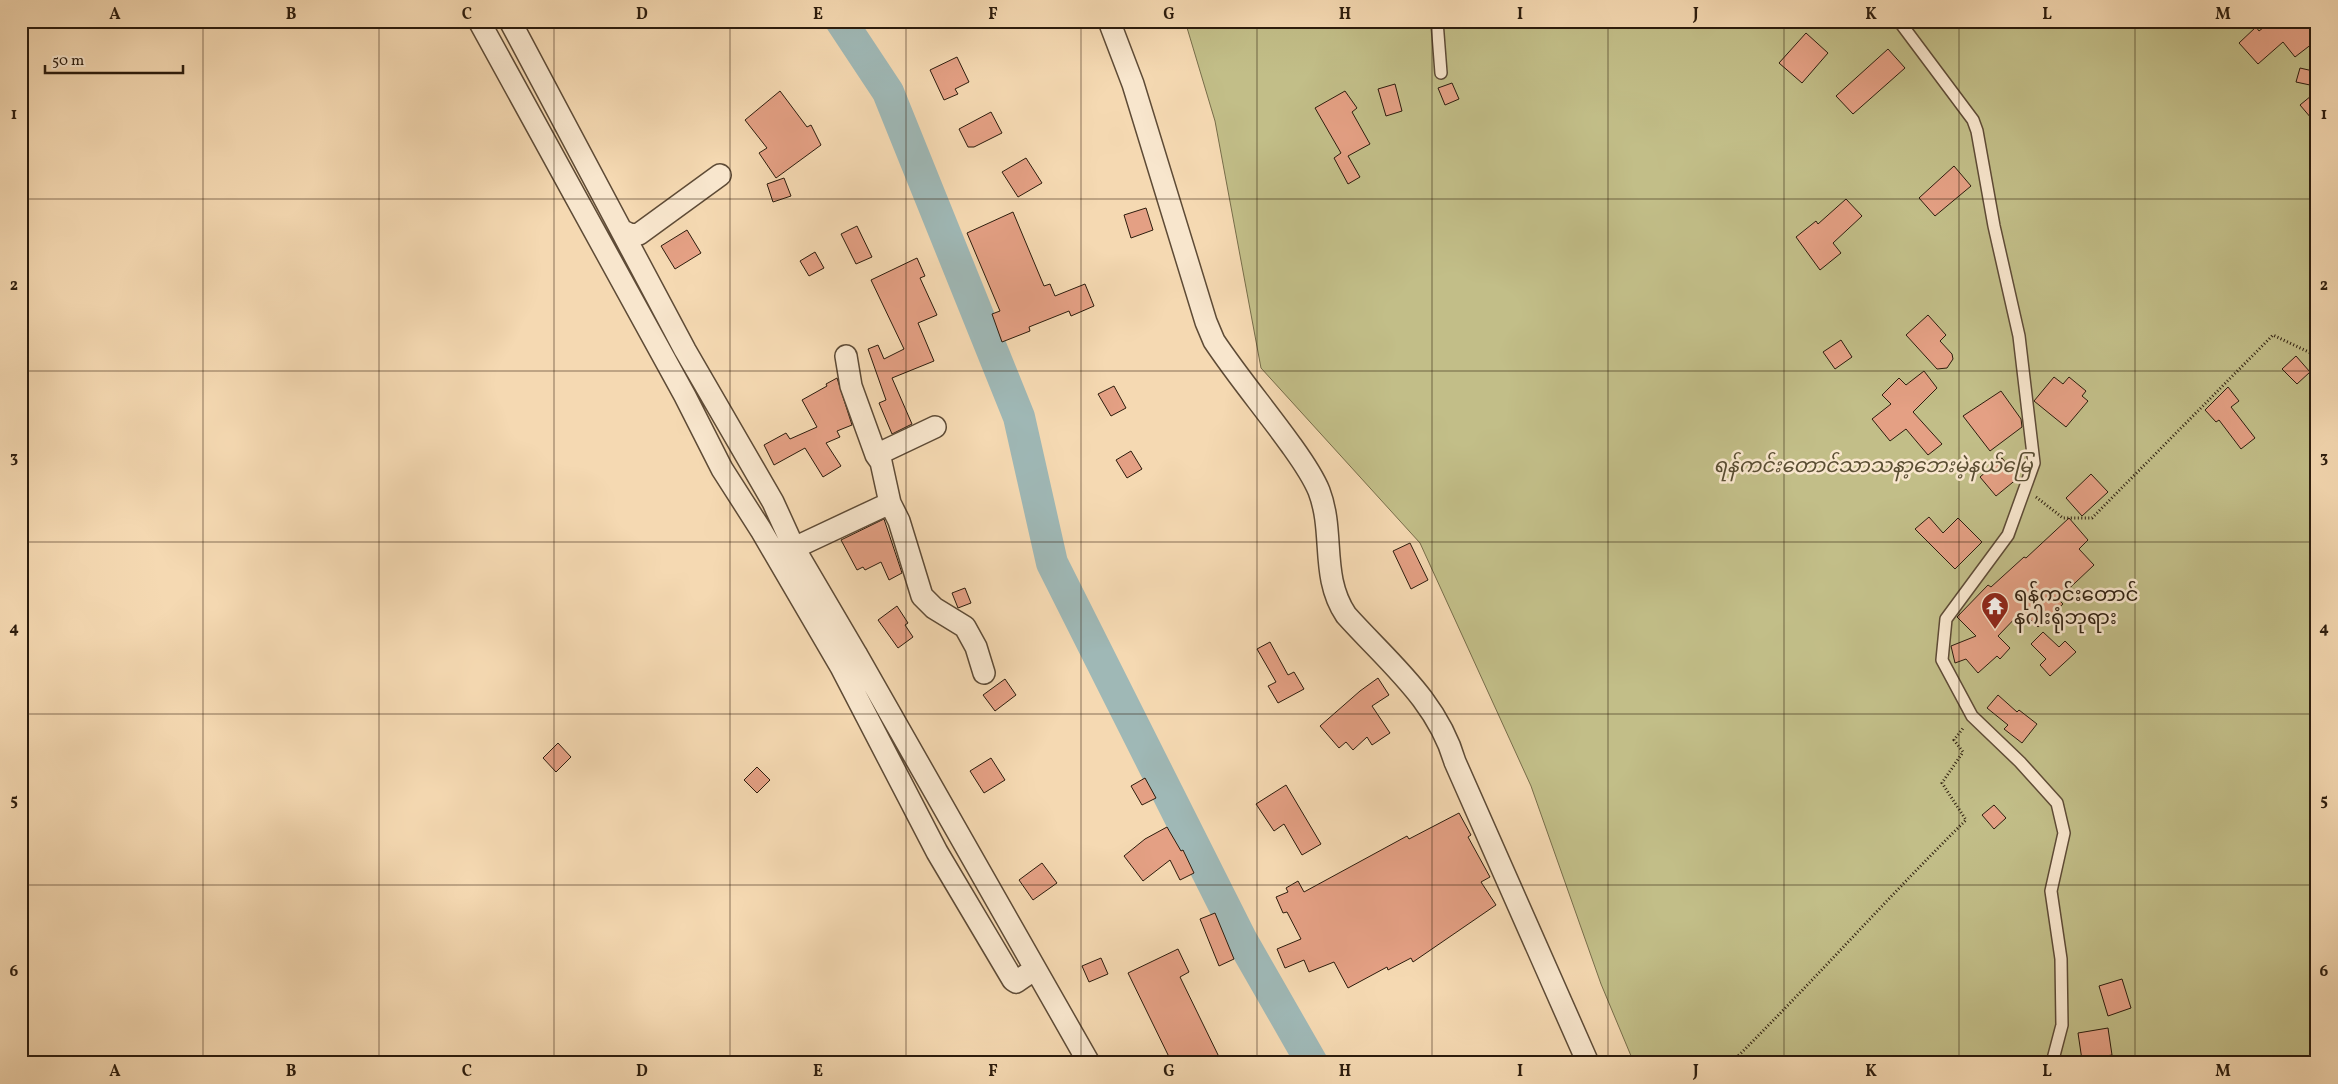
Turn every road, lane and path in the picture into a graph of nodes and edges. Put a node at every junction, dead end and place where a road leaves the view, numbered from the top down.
1 (479, 21) edge
2 (510, 21) edge
3 (1109, 21) edge
4 (1437, 21) edge
5 (1899, 21) edge
6 (1441, 73) dead end
7 (720, 175) dead end
8 (620, 230) junction
9 (846, 356) dead end
10 (2317, 356) edge
11 (934, 427) dead end
12 (876, 455) junction
13 (2025, 488) junction
14 (890, 503) junction
15 (770, 523) junction
16 (794, 548) junction
17 (849, 661) junction
18 (984, 673) dead end
19 (1972, 716) junction
20 (1088, 1063) edge
21 (1588, 1063) edge
22 (1731, 1063) edge
23 (2052, 1063) edge

1 - 15 street
2 - 8 street
3 - 21 street
4 - 6 lane
5 - 13 lane
7 - 8 street
8 - 15 street
9 - 12 street
10 - 13 path
11 - 12 street
12 - 14 street
13 - 19 lane
14 - 16 street
14 - 18 street
15 - 16 street
15 - 17 street
16 - 17 street
17 - 20 street
19 - 22 path
19 - 23 lane

